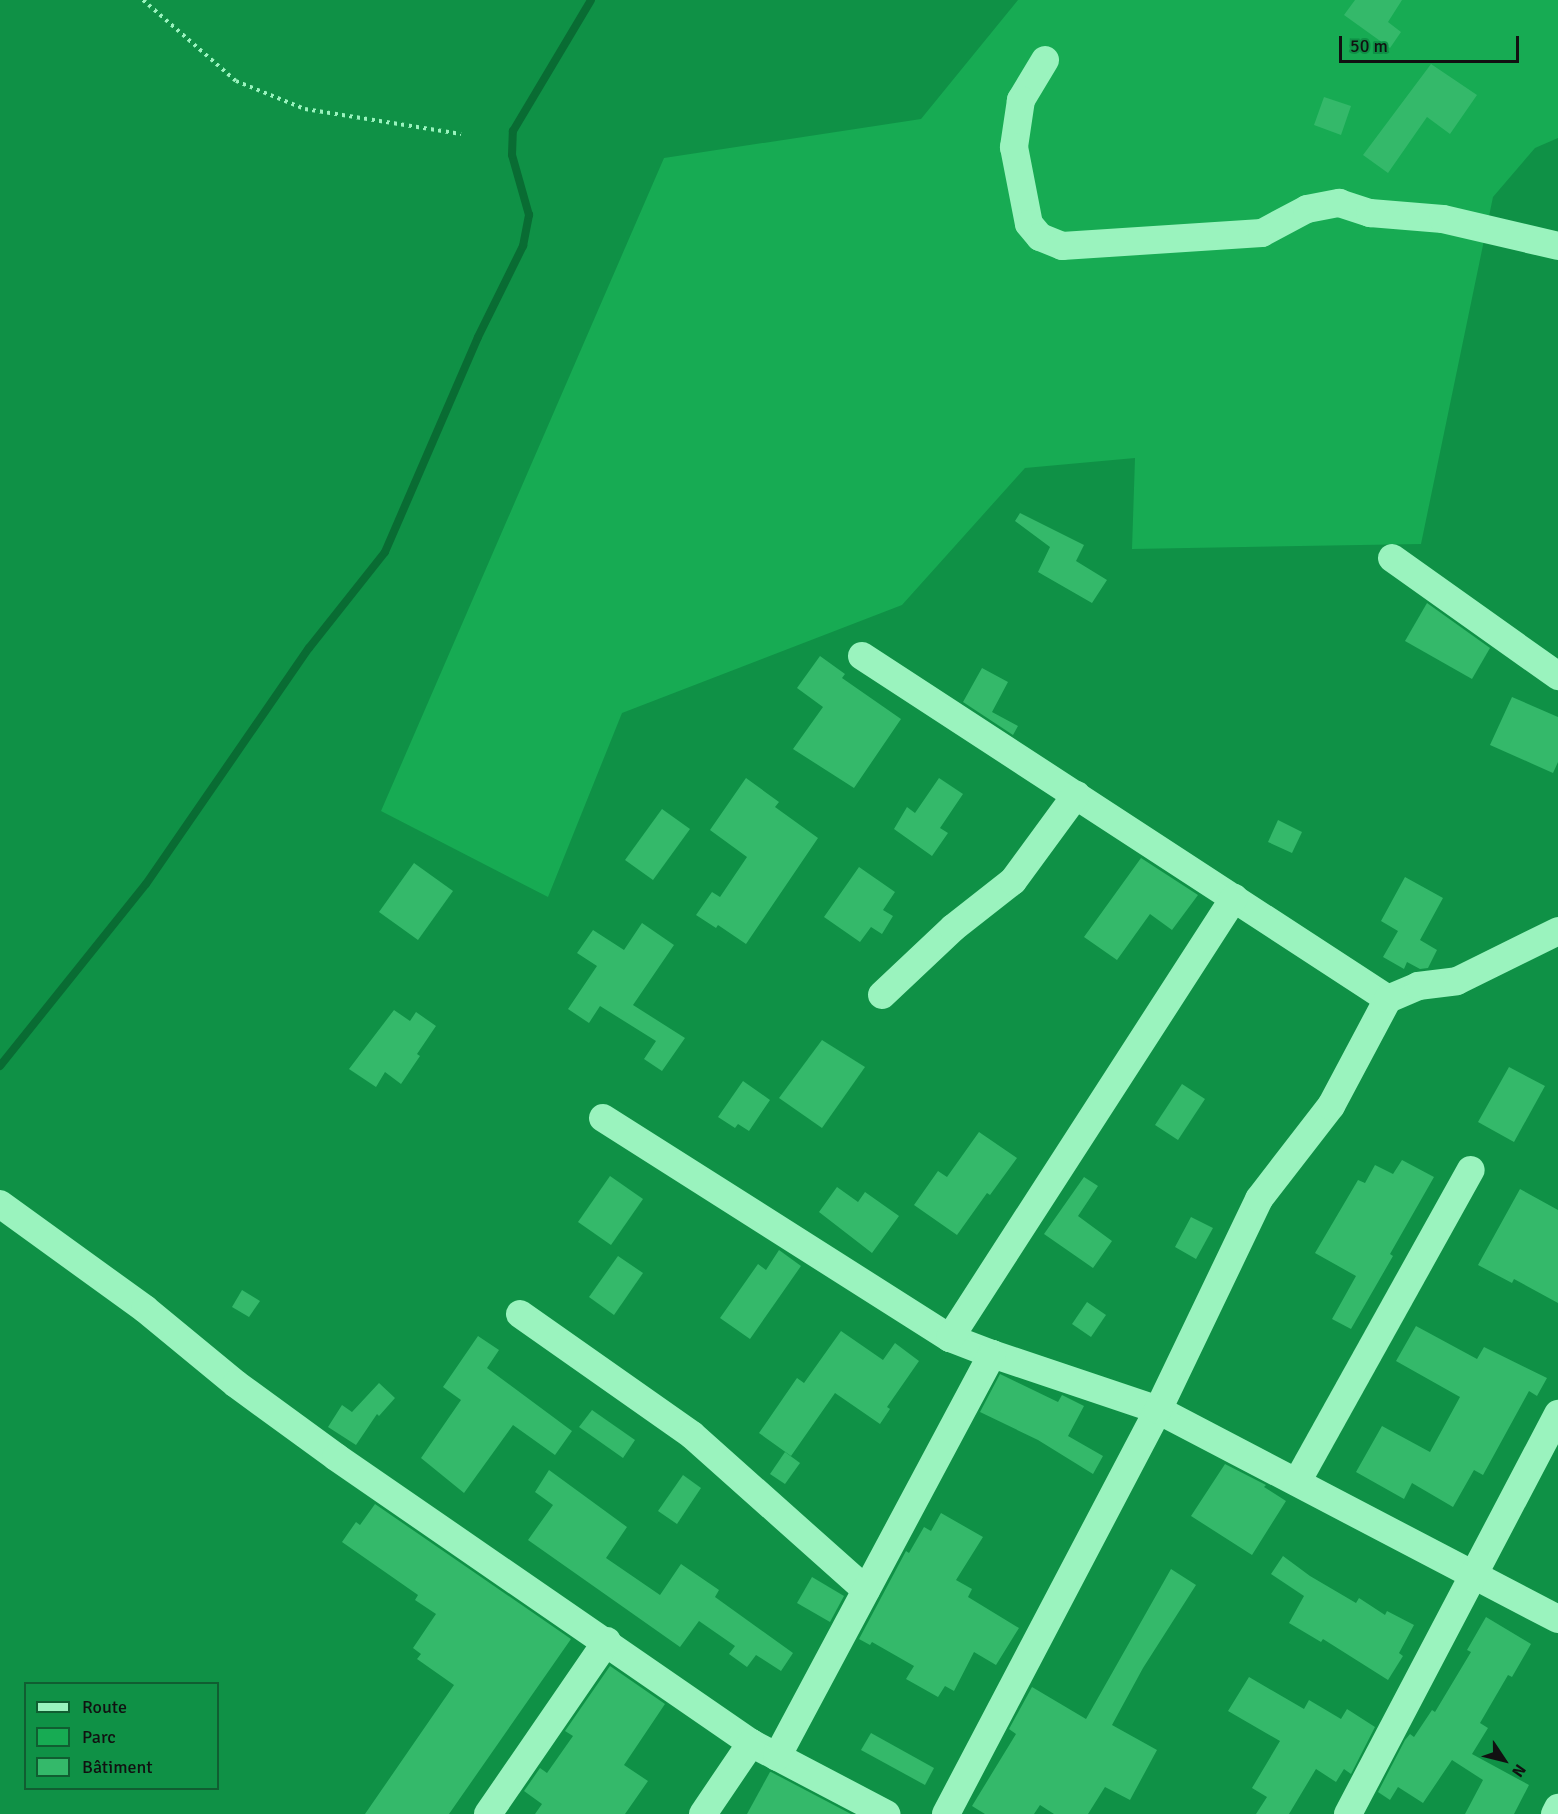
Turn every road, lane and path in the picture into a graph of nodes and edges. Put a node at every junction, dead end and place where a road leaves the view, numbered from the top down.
1 (143, 0) edge
2 (1045, 60) dead end
3 (461, 134) dead end
4 (1558, 246) edge
5 (1392, 558) dead end
6 (862, 656) dead end
7 (1558, 676) edge
8 (1076, 795) junction
9 (1234, 898) junction
10 (1558, 931) edge
11 (882, 995) dead end
12 (1388, 999) junction
13 (603, 1118) dead end
14 (1471, 1170) dead end
15 (0, 1204) edge
16 (519, 1314) dead end
17 (950, 1338) junction
18 (992, 1354) junction
19 (1158, 1410) junction
20 (1557, 1419) edge
21 (1297, 1482) junction
22 (1474, 1575) junction
23 (867, 1590) junction
24 (1558, 1619) edge
25 (607, 1641) junction
26 (751, 1743) junction
27 (777, 1757) junction
28 (1558, 1808) edge
29 (488, 1814) edge
30 (703, 1814) edge
31 (886, 1814) edge
32 (946, 1814) edge
33 (1348, 1814) edge
34 (1555, 1814) edge

1 - 3 path
2 - 4 street
5 - 7 street
6 - 8 street
8 - 9 street
8 - 11 street
9 - 12 street
9 - 17 street
10 - 12 street
12 - 19 street
13 - 17 street
14 - 21 street
15 - 25 street
16 - 23 street
17 - 18 street
18 - 19 street
18 - 23 street
19 - 21 street
19 - 32 street
20 - 22 street
21 - 22 street
22 - 24 street
22 - 33 street
23 - 27 street
25 - 26 street
25 - 29 street
26 - 27 street
26 - 30 street
27 - 31 street
28 - 34 street

